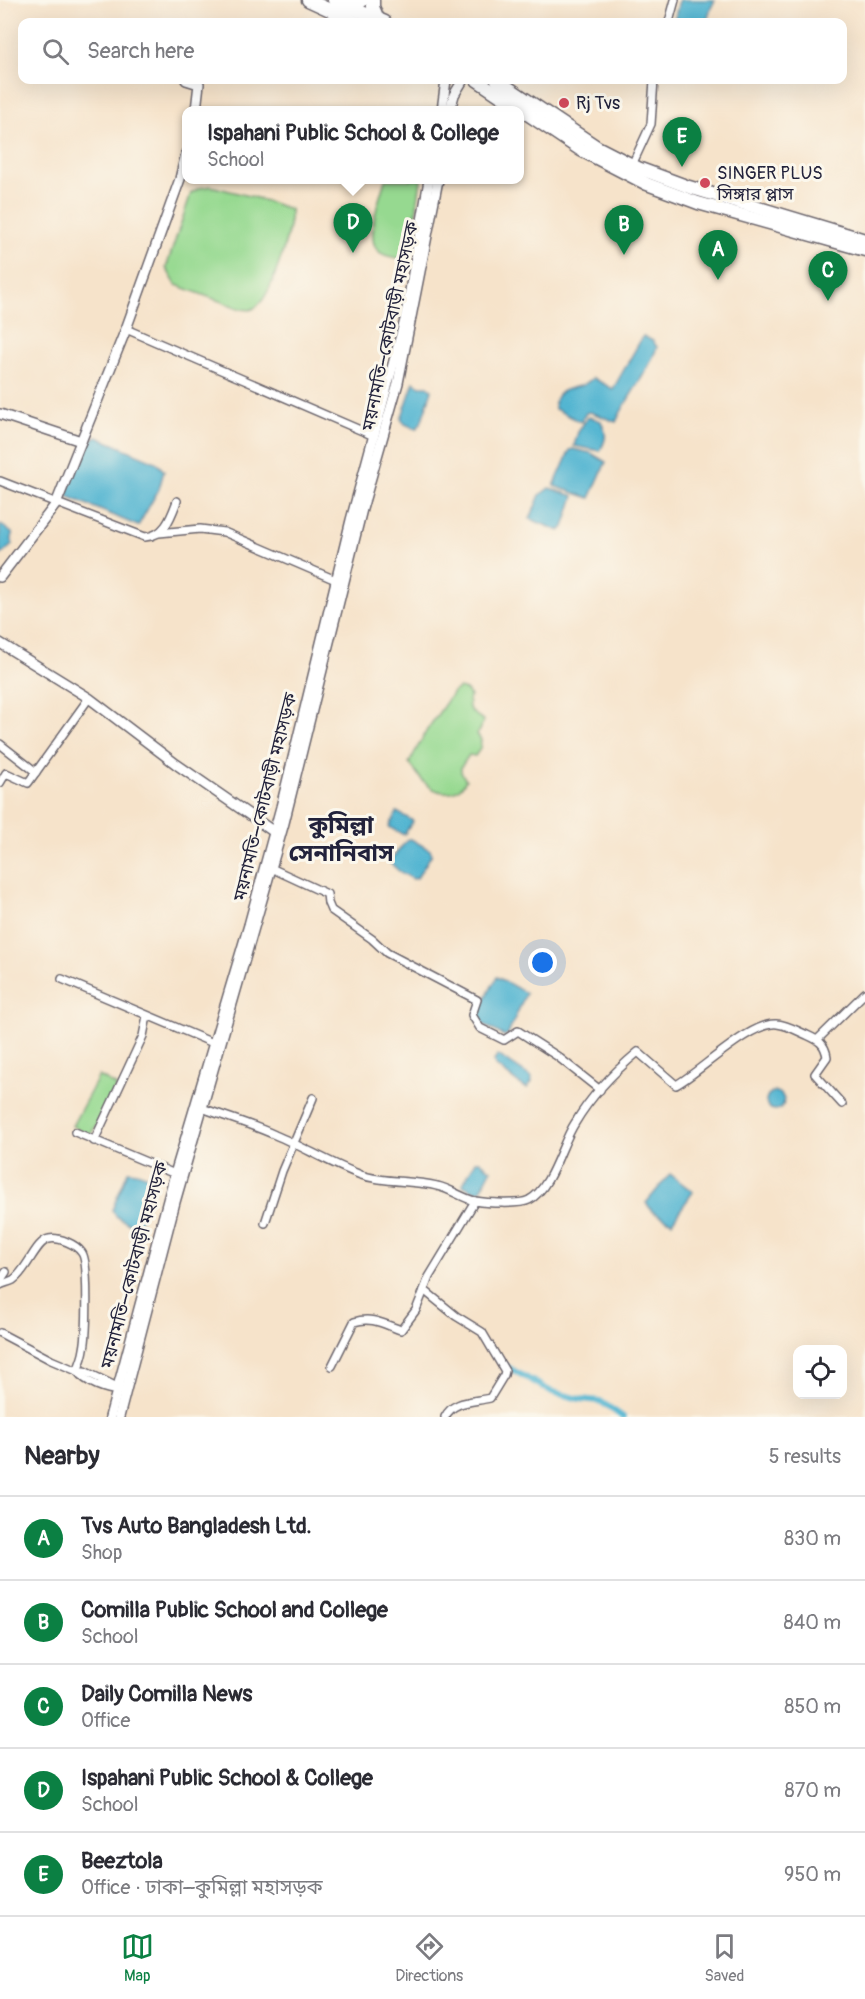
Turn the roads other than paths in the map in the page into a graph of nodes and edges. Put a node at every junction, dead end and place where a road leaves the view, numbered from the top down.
1 (308, 0) edge
2 (373, 0) edge
3 (675, 0) edge
4 (336, 1) edge
5 (361, 9) edge
6 (377, 18) edge
7 (380, 18) edge
8 (670, 18) edge
9 (199, 84) edge
10 (445, 84) edge
11 (461, 84) edge
12 (483, 84) edge
13 (504, 84) edge
14 (652, 84) edge
15 (197, 106) edge
16 (443, 106) edge
17 (451, 106) edge
18 (516, 106) edge
19 (524, 112) edge
20 (632, 165) junction
21 (182, 171) edge
22 (428, 184) edge
23 (437, 184) edge
24 (865, 240) edge
25 (865, 250) edge
26 (408, 321) junction
27 (126, 329) junction
28 (0, 414) edge
29 (374, 436) junction
30 (81, 441) junction
31 (0, 481) edge
32 (177, 501) dead end
33 (56, 504) junction
34 (159, 533) junction
35 (0, 577) edge
36 (340, 582) junction
37 (0, 643) edge
38 (89, 698) junction
39 (0, 744) edge
40 (36, 772) junction
41 (0, 783) edge
42 (277, 834) junction
43 (271, 868) junction
44 (62, 979) dead end
45 (865, 993) edge
46 (147, 1016) junction
47 (818, 1039) junction
48 (213, 1043) junction
49 (600, 1090) junction
50 (313, 1098) dead end
51 (842, 1104) dead end
52 (202, 1108) junction
53 (75, 1132) dead end
54 (94, 1141) junction
55 (294, 1144) junction
56 (175, 1174) junction
57 (475, 1201) junction
58 (265, 1223) dead end
59 (6, 1272) dead end
60 (0, 1283) edge
61 (424, 1290) junction
62 (0, 1333) edge
63 (332, 1366) dead end
64 (77, 1371) junction
65 (121, 1391) junction
66 (110, 1417) edge
67 (119, 1417) edge
68 (445, 1417) edge

1 - 5 highway
2 - 7 highway
3 - 8 street
4 - 5 highway
5 - 6 highway
9 - 15 main road
10 - 16 main road
11 - 17 main road
12 - 18 highway
13 - 20 highway
14 - 20 street
19 - 25 highway
20 - 24 highway
21 - 27 main road
22 - 26 main road, ময়নামতি–কোটবাড়ী মহাসড়ক
23 - 26 main road, ময়নামতি–কোটবাড়ী মহাসড়ক
26 - 29 main road, ময়নামতি–কোটবাড়ী মহাসড়ক
26 - 36 main road, ময়নামতি–কোটবাড়ী মহাসড়ক
27 - 29 street
27 - 30 main road
28 - 30 main road
29 - 36 main road, ময়নামতি–কোটবাড়ী মহাসড়ক
30 - 33 main road
31 - 33 street
32 - 34 street
33 - 34 street
33 - 35 main road
34 - 36 street
36 - 42 main road, ময়নামতি–কোটবাড়ী মহাসড়ক
37 - 38 main road
38 - 40 street
38 - 42 main road
39 - 40 street
40 - 41 street
42 - 43 main road, ময়নামতি–কোটবাড়ী মহাসড়ক
42 - 48 main road, ময়নামতি–কোটবাড়ী মহাসড়ক
43 - 49 street
43 - 52 main road, ময়নামতি–কোটবাড়ী মহাসড়ক
44 - 46 street
45 - 47 street
46 - 48 street
46 - 54 street
47 - 49 street
47 - 51 street
48 - 56 main road, ময়নামতি–কোটবাড়ী মহাসড়ক
49 - 57 street
50 - 55 street
52 - 55 street
52 - 65 main road, ময়নামতি–কোটবাড়ী মহাসড়ক
53 - 54 street
54 - 56 street
55 - 57 street
55 - 58 street
56 - 65 main road, ময়নামতি–কোটবাড়ী মহাসড়ক
57 - 61 street
59 - 60 street
60 - 64 street
61 - 63 street
61 - 68 street
62 - 64 street
64 - 65 street
65 - 66 main road, ময়নামতি–কোটবাড়ী মহাসড়ক
65 - 67 main road, ময়নামতি–কোটবাড়ী মহাসড়ক

